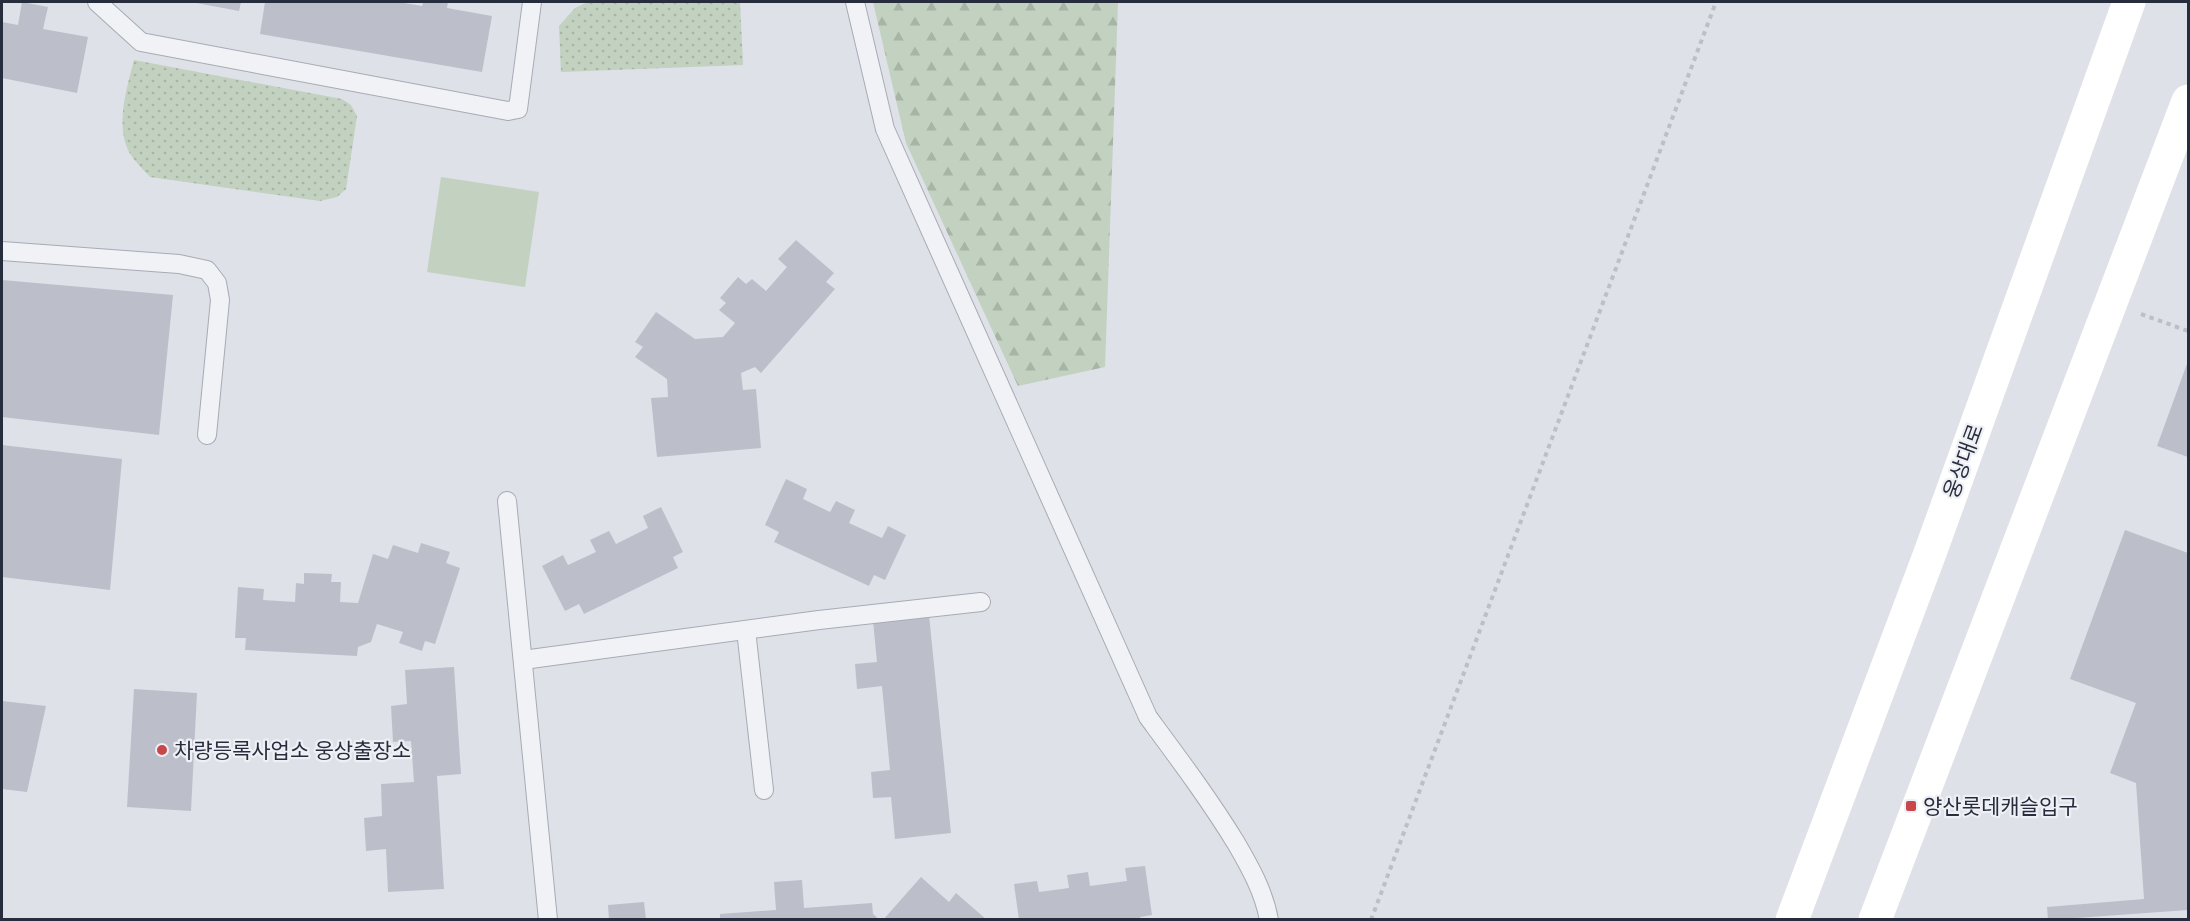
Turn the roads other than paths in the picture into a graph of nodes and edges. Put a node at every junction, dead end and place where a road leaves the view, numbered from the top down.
1 (97, 2) edge
2 (532, 2) edge
3 (855, 2) edge
4 (2129, 2) edge
5 (2188, 101) edge
6 (2, 252) edge
7 (207, 435) dead end
8 (507, 501) dead end
9 (981, 603) dead end
10 (746, 630) junction
11 (523, 660) junction
12 (764, 790) dead end
13 (548, 920) edge
14 (1269, 920) edge
15 (1792, 920) edge
16 (1875, 920) edge

1 - 2 lane
3 - 14 lane
4 - 15 main road, 웅상대로
5 - 16 main road
6 - 7 lane
8 - 11 lane
9 - 10 lane
10 - 11 lane
10 - 12 lane
11 - 13 lane

